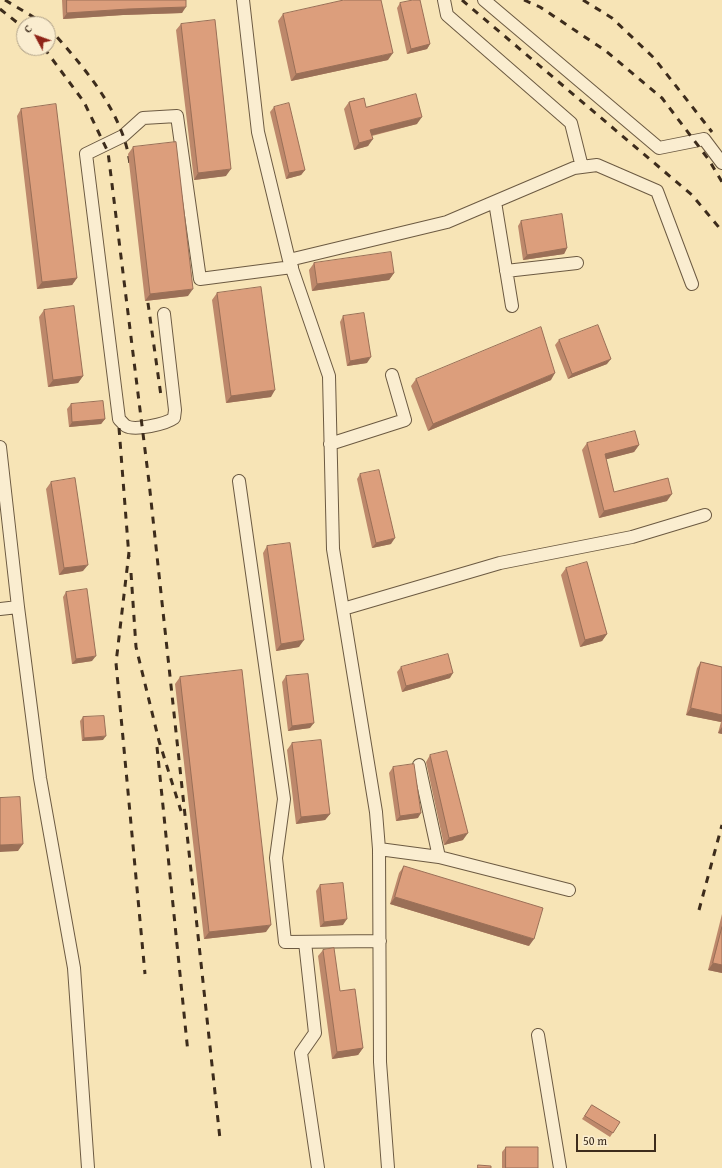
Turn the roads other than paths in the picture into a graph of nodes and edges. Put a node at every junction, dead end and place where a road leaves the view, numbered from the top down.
1 (243, 0) edge
2 (444, 0) edge
3 (484, 0) edge
4 (722, 163) edge
5 (582, 167) junction
6 (495, 202) junction
7 (577, 263) dead end
8 (292, 267) junction
9 (506, 271) junction
10 (692, 284) dead end
11 (512, 306) dead end
12 (164, 314) dead end
13 (392, 375) dead end
14 (330, 444) junction
15 (0, 447) edge
16 (238, 481) dead end
17 (705, 515) dead end
18 (18, 607) junction
19 (343, 608) junction
20 (0, 609) edge
21 (419, 765) dead end
22 (379, 849) junction
23 (439, 857) junction
24 (569, 890) dead end
25 (380, 941) junction
26 (305, 942) junction
27 (538, 1035) dead end
28 (88, 1168) edge
29 (318, 1168) edge
30 (388, 1168) edge
31 (560, 1168) edge

1 - 8 street
2 - 5 street
3 - 4 street
5 - 6 street
5 - 10 street
6 - 8 street
6 - 9 street
7 - 9 street
8 - 12 street
8 - 14 street
9 - 11 street
13 - 14 street
14 - 19 street
15 - 18 street
16 - 26 street
17 - 19 street
18 - 20 street
18 - 28 street
19 - 22 street
21 - 23 street
22 - 23 street
22 - 25 street
23 - 24 street
25 - 26 street
25 - 30 street
26 - 29 street
27 - 31 street

